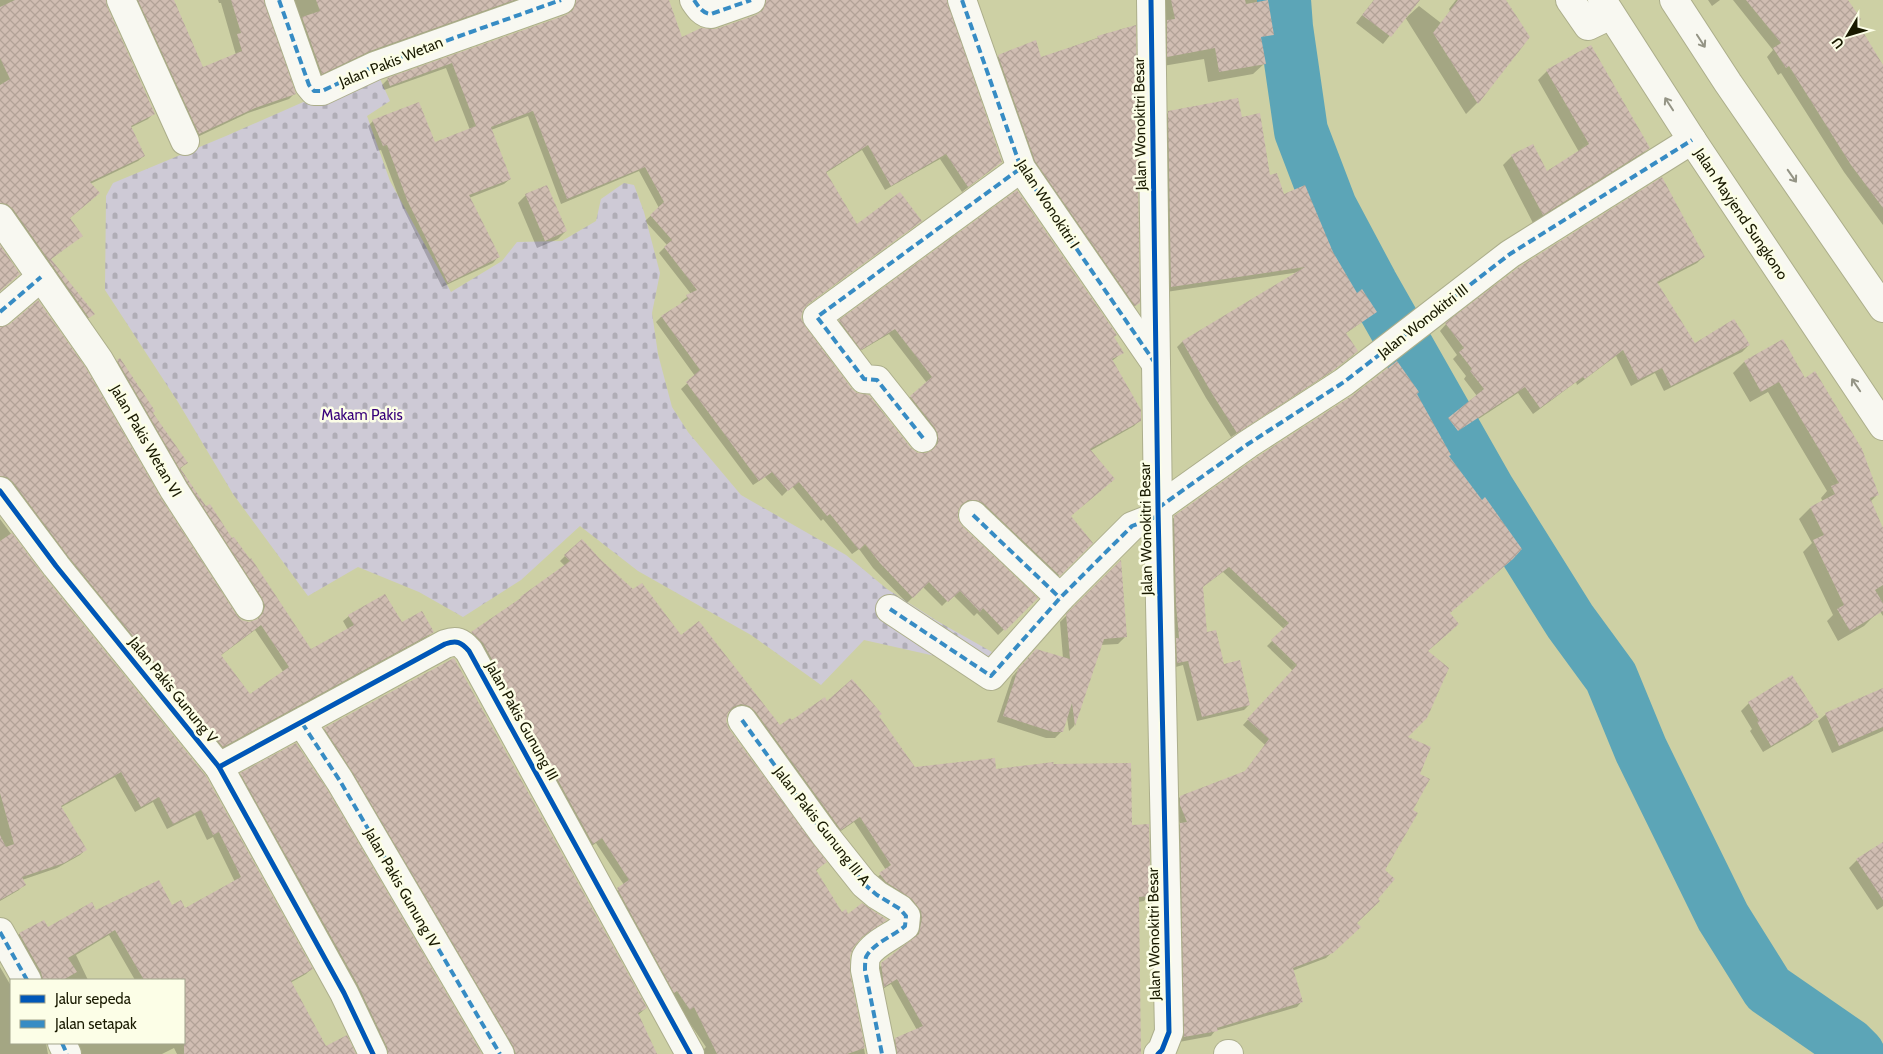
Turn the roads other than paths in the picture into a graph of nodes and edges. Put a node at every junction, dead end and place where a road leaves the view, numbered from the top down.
1 (121, 0) edge
2 (279, 0) edge
3 (561, 0) edge
4 (694, 0) edge
5 (751, 0) edge
6 (962, 0) edge
7 (1152, 0) edge
8 (1570, 0) edge
9 (1674, 0) edge
10 (1607, 7) edge
11 (1692, 140) junction
12 (185, 142) dead end
13 (1021, 168) junction
14 (0, 218) edge
15 (41, 277) junction
16 (1883, 308) edge
17 (0, 312) edge
18 (1156, 364) junction
19 (1883, 426) edge
20 (923, 438) dead end
21 (0, 491) edge
22 (1158, 512) junction
23 (973, 515) dead end
24 (1060, 598) junction
25 (249, 606) dead end
26 (890, 609) dead end
27 (742, 720) dead end
28 (302, 723) junction
29 (219, 767) junction
30 (0, 932) edge
31 (25, 979) edge
32 (373, 1054) edge
33 (500, 1054) edge
34 (690, 1054) edge
35 (882, 1054) edge
36 (1158, 1054) edge

1 - 12 street
2 - 3 street, Jalan Pakis Wetan
4 - 5 street
6 - 13 street, Jalan Wonokitri I
7 - 18 street, Jalan Wonokitri Besar
8 - 10 street
9 -> 16 street
11 -> 10 street, Jalan Mayjend Sungkono
19 -> 11 street, Jalan Mayjend Sungkono
11 - 22 street, Jalan Wonokitri III
13 - 18 street, Jalan Wonokitri I
13 - 20 street
14 - 15 street, Jalan Pakis Wetan VI
15 - 17 street
15 - 25 street, Jalan Pakis Wetan VI
18 - 22 street, Jalan Wonokitri Besar
21 - 29 street, Jalan Pakis Gunung V
22 - 24 street, Jalan Wonokitri III
22 - 36 street, Jalan Wonokitri Besar
23 - 24 street
24 - 26 street, Jalan Wonokitri III
27 - 35 street, Jalan Pakis Gunung III A
28 - 29 street, Jalan Pakis Gunung III
28 - 33 street, Jalan Pakis Gunung IV
28 - 34 street, Jalan Pakis Gunung III
29 - 32 street, Jalan Pakis Gunung V
30 - 31 street

